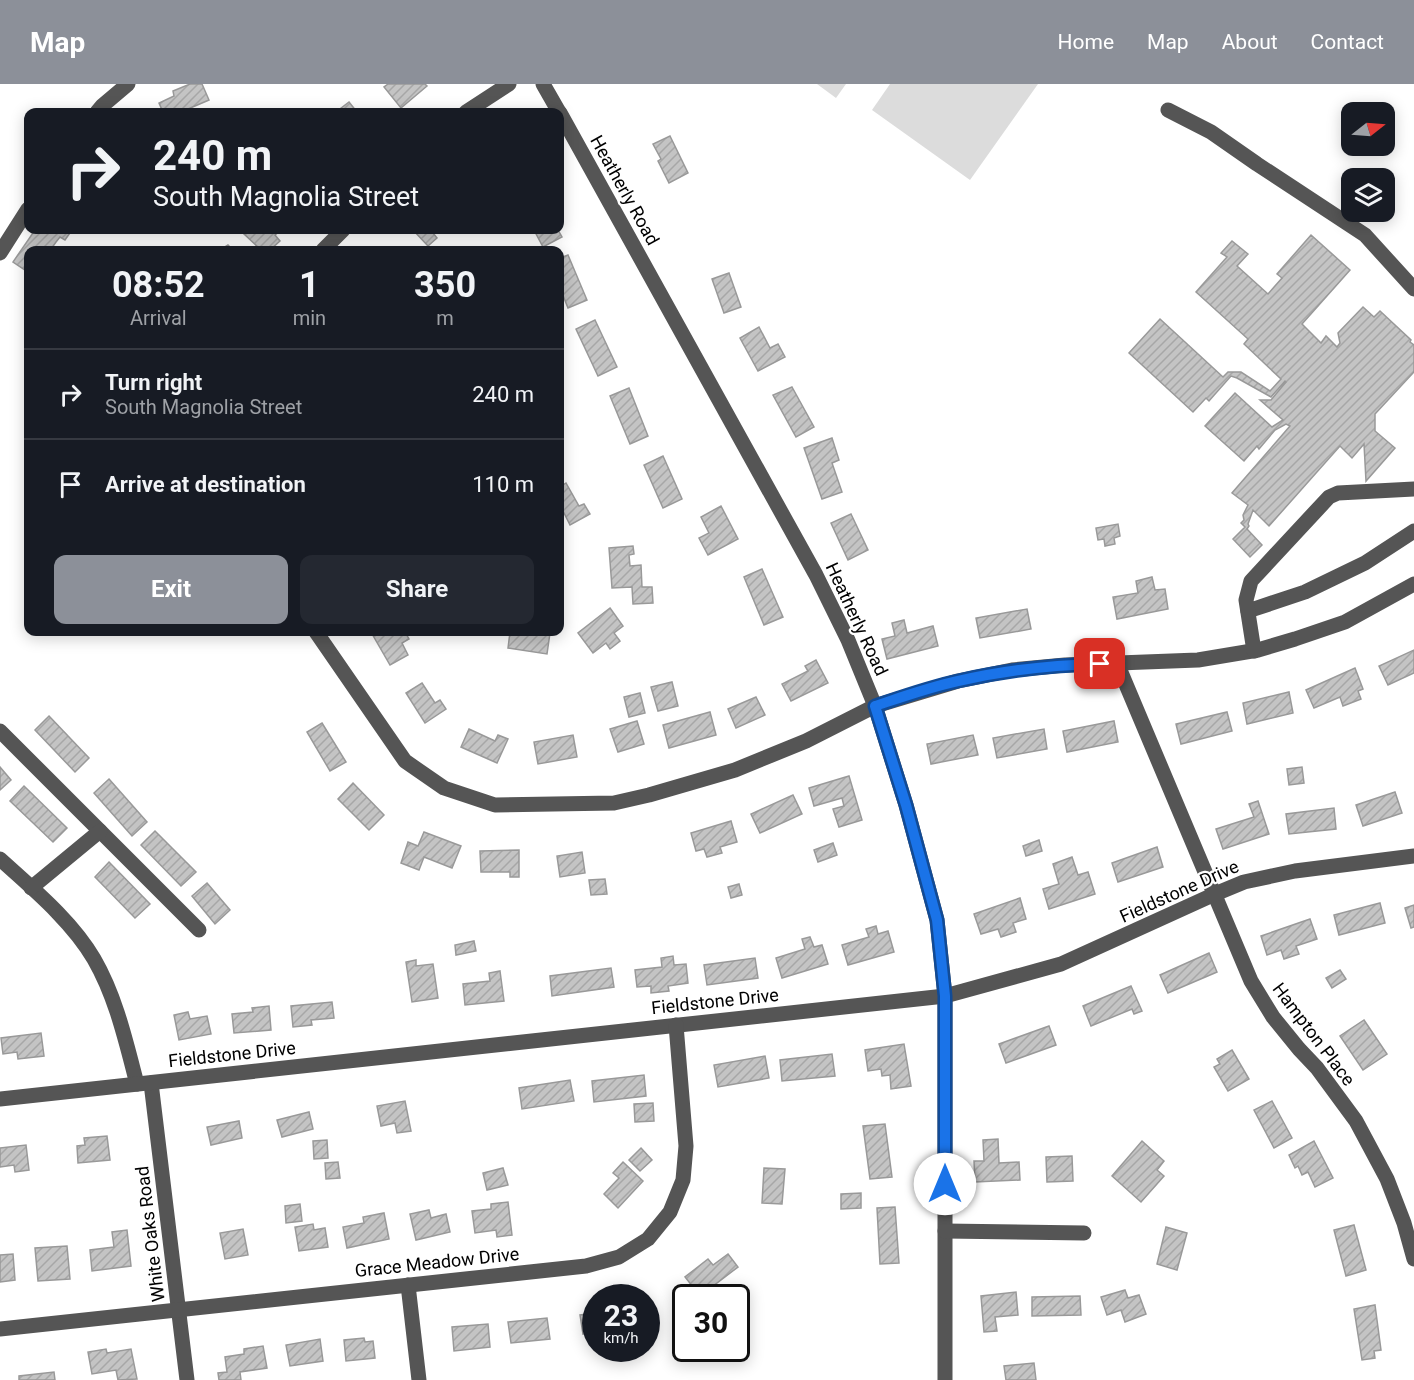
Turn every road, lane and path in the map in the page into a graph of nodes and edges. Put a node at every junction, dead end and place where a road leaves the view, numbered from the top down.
1 (128, 84) edge
2 (509, 84) edge
3 (543, 84) edge
4 (100, 108) edge
5 (472, 108) edge
6 (556, 108) edge
7 (1168, 110) dead end
8 (564, 122) edge
9 (24, 215) edge
10 (339, 234) edge
11 (327, 246) edge
12 (0, 253) edge
13 (1414, 289) edge
14 (1414, 489) edge
15 (1414, 531) edge
16 (1414, 584) edge
17 (1248, 611) junction
18 (319, 636) edge
19 (1254, 651) junction
20 (1117, 663) junction
21 (875, 706) junction
22 (0, 731) edge
23 (100, 831) junction
24 (1414, 856) edge
25 (0, 859) edge
26 (32, 888) junction
27 (1215, 894) junction
28 (199, 930) dead end
29 (945, 996) junction
30 (676, 1025) junction
31 (144, 1083) junction
32 (0, 1099) edge
33 (945, 1231) junction
34 (1084, 1233) dead end
35 (1414, 1259) edge
36 (408, 1285) junction
37 (179, 1310) junction
38 (0, 1329) edge
39 (187, 1380) edge
40 (419, 1380) edge
41 (945, 1380) edge

1 - 4 street
2 - 5 street
3 - 6 street, Heatherly Road
7 - 13 street
8 - 21 street, Heatherly Road
9 - 12 street
10 - 11 street
14 - 17 street
15 - 17 street
16 - 19 street
17 - 19 street
18 - 21 street
19 - 20 street
20 - 21 street
20 - 27 street, Hampton Place
21 - 29 street, Heatherly Road
22 - 23 street
23 - 26 street
23 - 28 street
24 - 27 street, Fieldstone Drive
25 - 26 street, White Oaks Road
26 - 31 street, White Oaks Road
27 - 29 street, Fieldstone Drive
27 - 35 street, Hampton Place
29 - 30 street, Fieldstone Drive
29 - 33 street, Heatherly Road
30 - 31 street, Fieldstone Drive
30 - 36 street, Grace Meadow Drive
31 - 32 street, Fieldstone Drive
31 - 37 street, White Oaks Road
33 - 34 street
33 - 41 street, Heatherly Road
36 - 37 street, Grace Meadow Drive
36 - 40 street
37 - 38 street, Grace Meadow Drive
37 - 39 street, White Oaks Road

